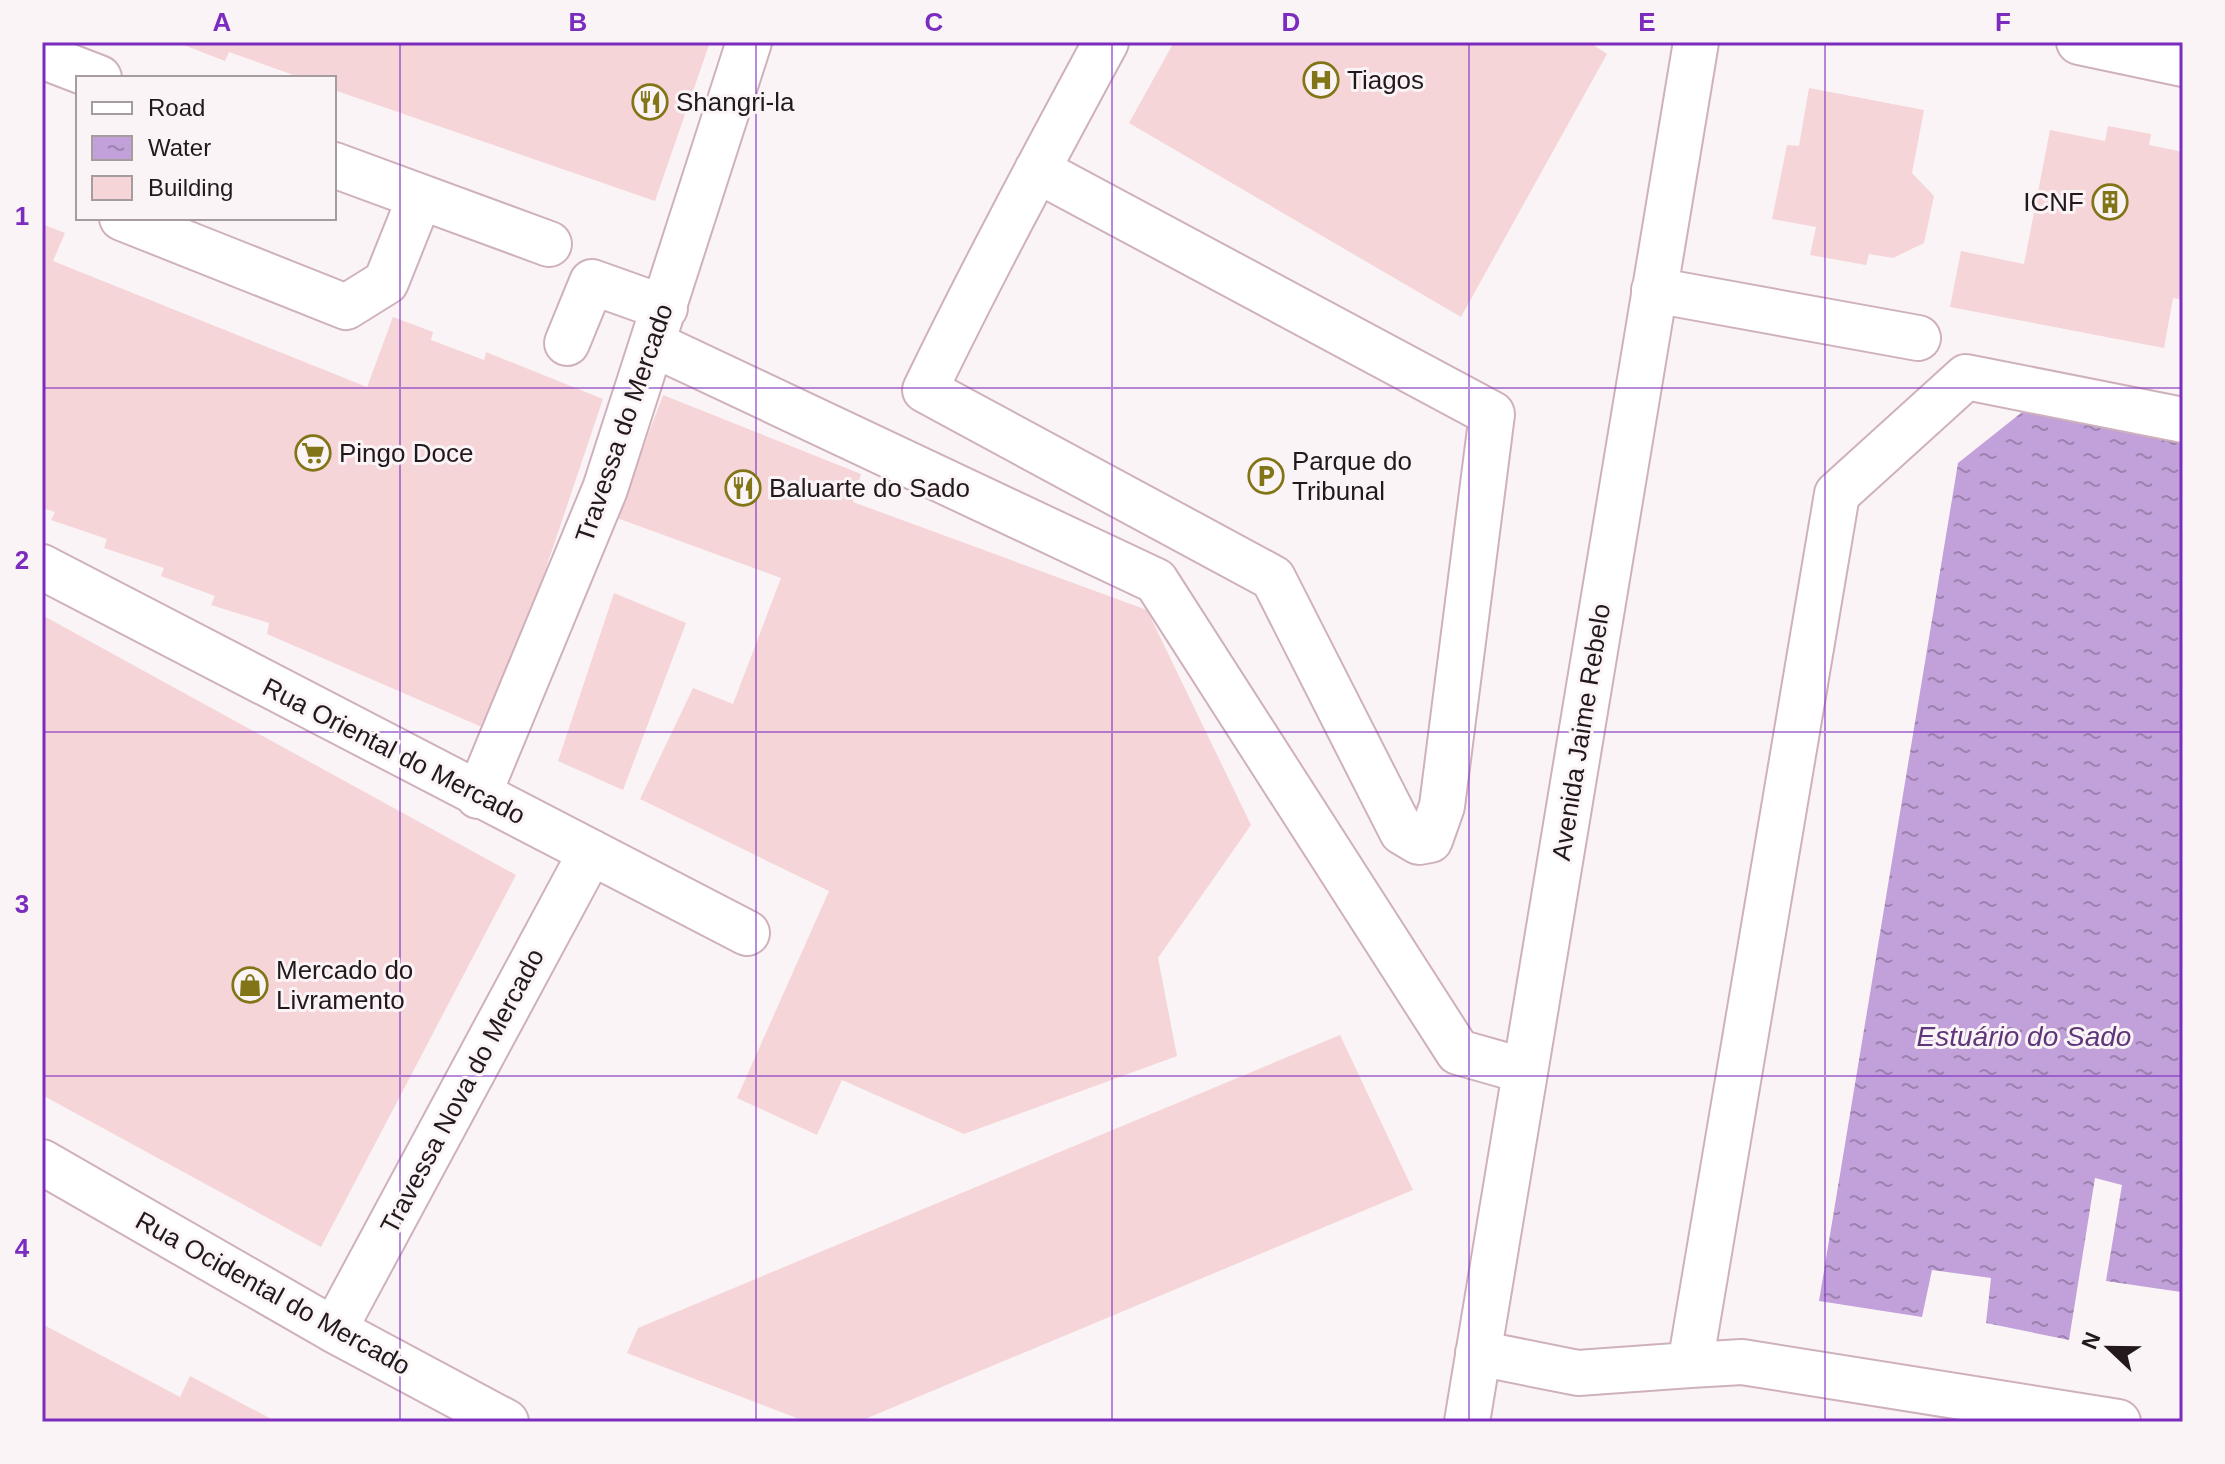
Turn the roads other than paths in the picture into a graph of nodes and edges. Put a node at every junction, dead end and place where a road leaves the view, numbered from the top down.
1 (749, 42) edge
2 (1106, 42) edge
3 (1696, 42) edge
4 (2079, 42) edge
5 (42, 56) edge
6 (2183, 64) edge
7 (94, 76) edge
8 (336, 166) edge
9 (1037, 170) junction
10 (420, 197) junction
11 (127, 220) edge
12 (549, 244) dead end
13 (1654, 290) junction
14 (659, 326) junction
15 (1918, 338) dead end
16 (567, 343) dead end
17 (2183, 420) edge
18 (42, 567) edge
19 (478, 796) junction
20 (591, 852) junction
21 (747, 933) dead end
22 (1525, 1071) junction
23 (42, 1162) edge
24 (334, 1330) junction
25 (1478, 1353) junction
26 (1690, 1365) junction
27 (506, 1422) edge
28 (1467, 1422) edge
29 (2118, 1422) edge

1 - 14 street, Travessa do Mercado
2 - 9 street
3 - 13 street, Avenida Jaime Rebelo
4 - 6 street
5 - 7 street
8 - 10 street
9 - 9 street
10 - 11 street
10 - 12 street
13 - 15 street
13 - 22 street, Avenida Jaime Rebelo
14 - 16 street
14 - 19 street, Travessa do Mercado
14 - 22 street
17 - 26 street
18 - 19 street, Rua Oriental do Mercado
19 - 20 street, Rua Oriental do Mercado
20 - 21 street, Rua Oriental do Mercado
20 - 24 street, Travessa Nova do Mercado
22 - 25 street, Avenida Jaime Rebelo
23 - 24 street, Rua Ocidental do Mercado
24 - 27 street, Rua Ocidental do Mercado
25 - 26 street
25 - 28 street, Avenida Jaime Rebelo
26 - 29 street

